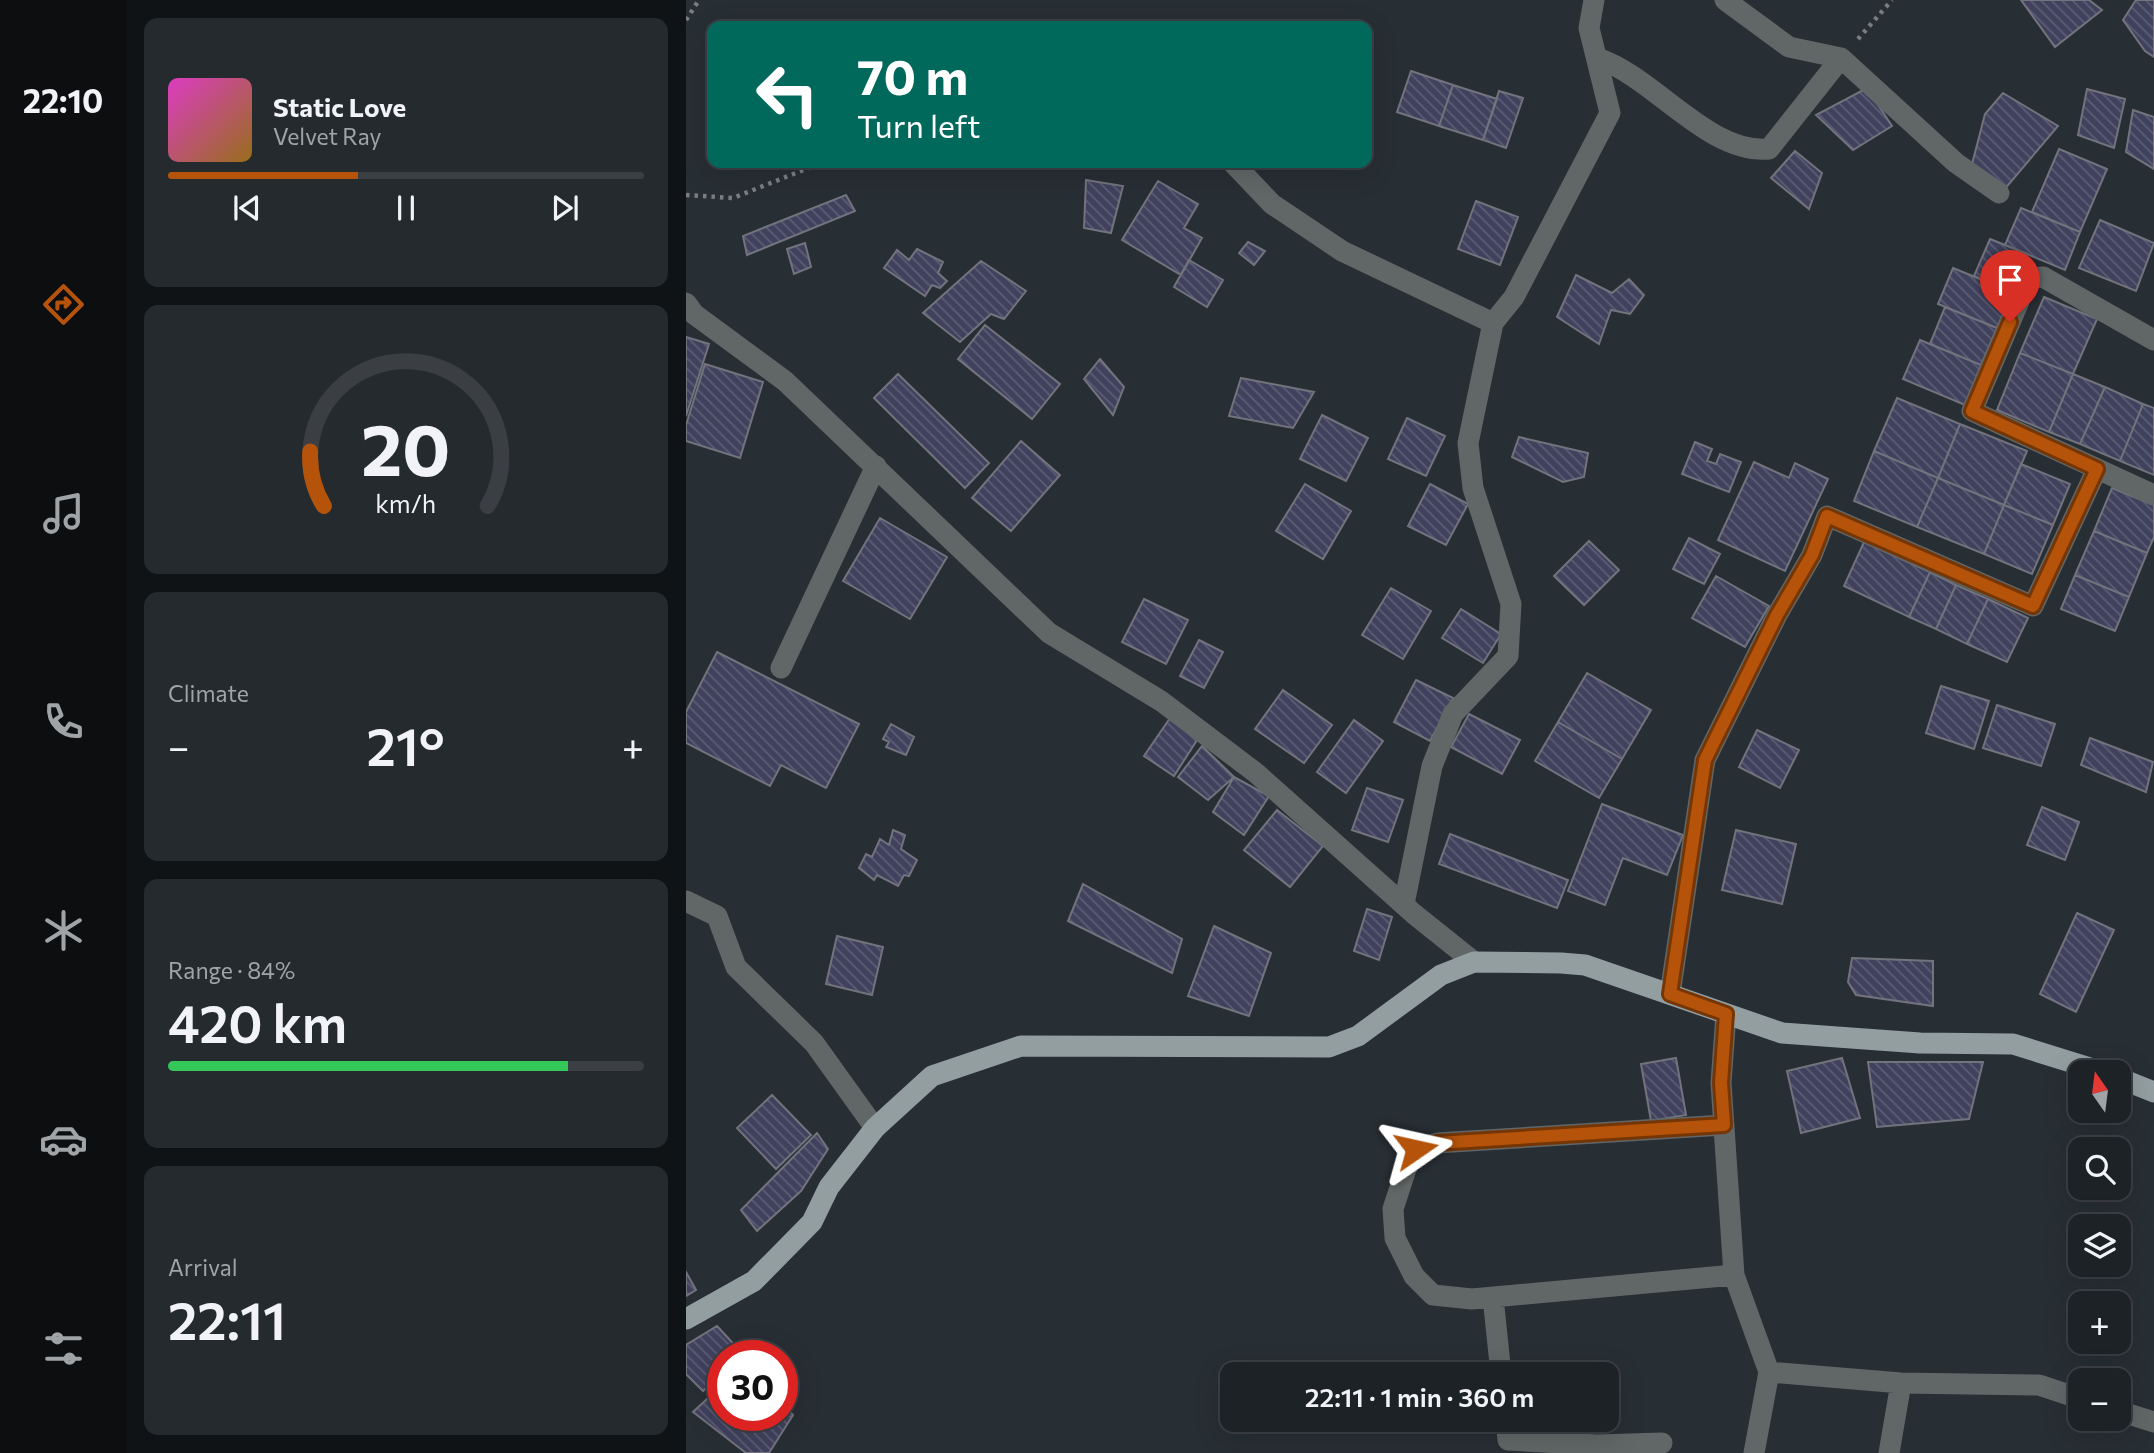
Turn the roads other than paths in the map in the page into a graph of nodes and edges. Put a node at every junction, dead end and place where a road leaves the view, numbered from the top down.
1 (1594, 0) edge
2 (1725, 0) edge
3 (1597, 58) junction
4 (1841, 58) junction
5 (1238, 168) edge
6 (1998, 193) dead end
7 (689, 310) edge
8 (1493, 323) junction
9 (2154, 340) edge
10 (876, 466) junction
11 (2097, 469) junction
12 (2154, 495) edge
13 (781, 668) dead end
14 (686, 901) edge
15 (1404, 904) junction
16 (1474, 962) junction
17 (1670, 994) junction
18 (1726, 1014) junction
19 (2068, 1061) edge
20 (2132, 1083) edge
21 (2154, 1091) edge
22 (1724, 1125) junction
23 (876, 1128) junction
24 (1734, 1275) junction
25 (1493, 1297) junction
26 (686, 1319) edge
27 (1500, 1362) edge
28 (1769, 1372) junction
29 (1900, 1383) junction
30 (2068, 1395) edge
31 (2131, 1415) edge
32 (2154, 1422) edge
33 (1507, 1432) edge
34 (1662, 1443) dead end
35 (1754, 1453) edge
36 (1889, 1453) edge

1 - 3 street
2 - 4 street
3 - 4 street
3 - 8 street
4 - 6 street
5 - 8 street
7 - 10 street
8 - 15 street
9 - 11 street
10 - 13 street
10 - 15 street
11 - 12 street
11 - 17 street
14 - 23 street
15 - 16 street
16 - 17 main road
16 - 23 main road
17 - 18 main road
18 - 19 main road
18 - 22 street
20 - 21 main road
22 - 24 street
22 - 25 street
23 - 26 main road
24 - 25 street
24 - 28 street
25 - 27 street
28 - 29 street
28 - 35 street
29 - 30 street
29 - 36 street
31 - 32 street
33 - 34 street

